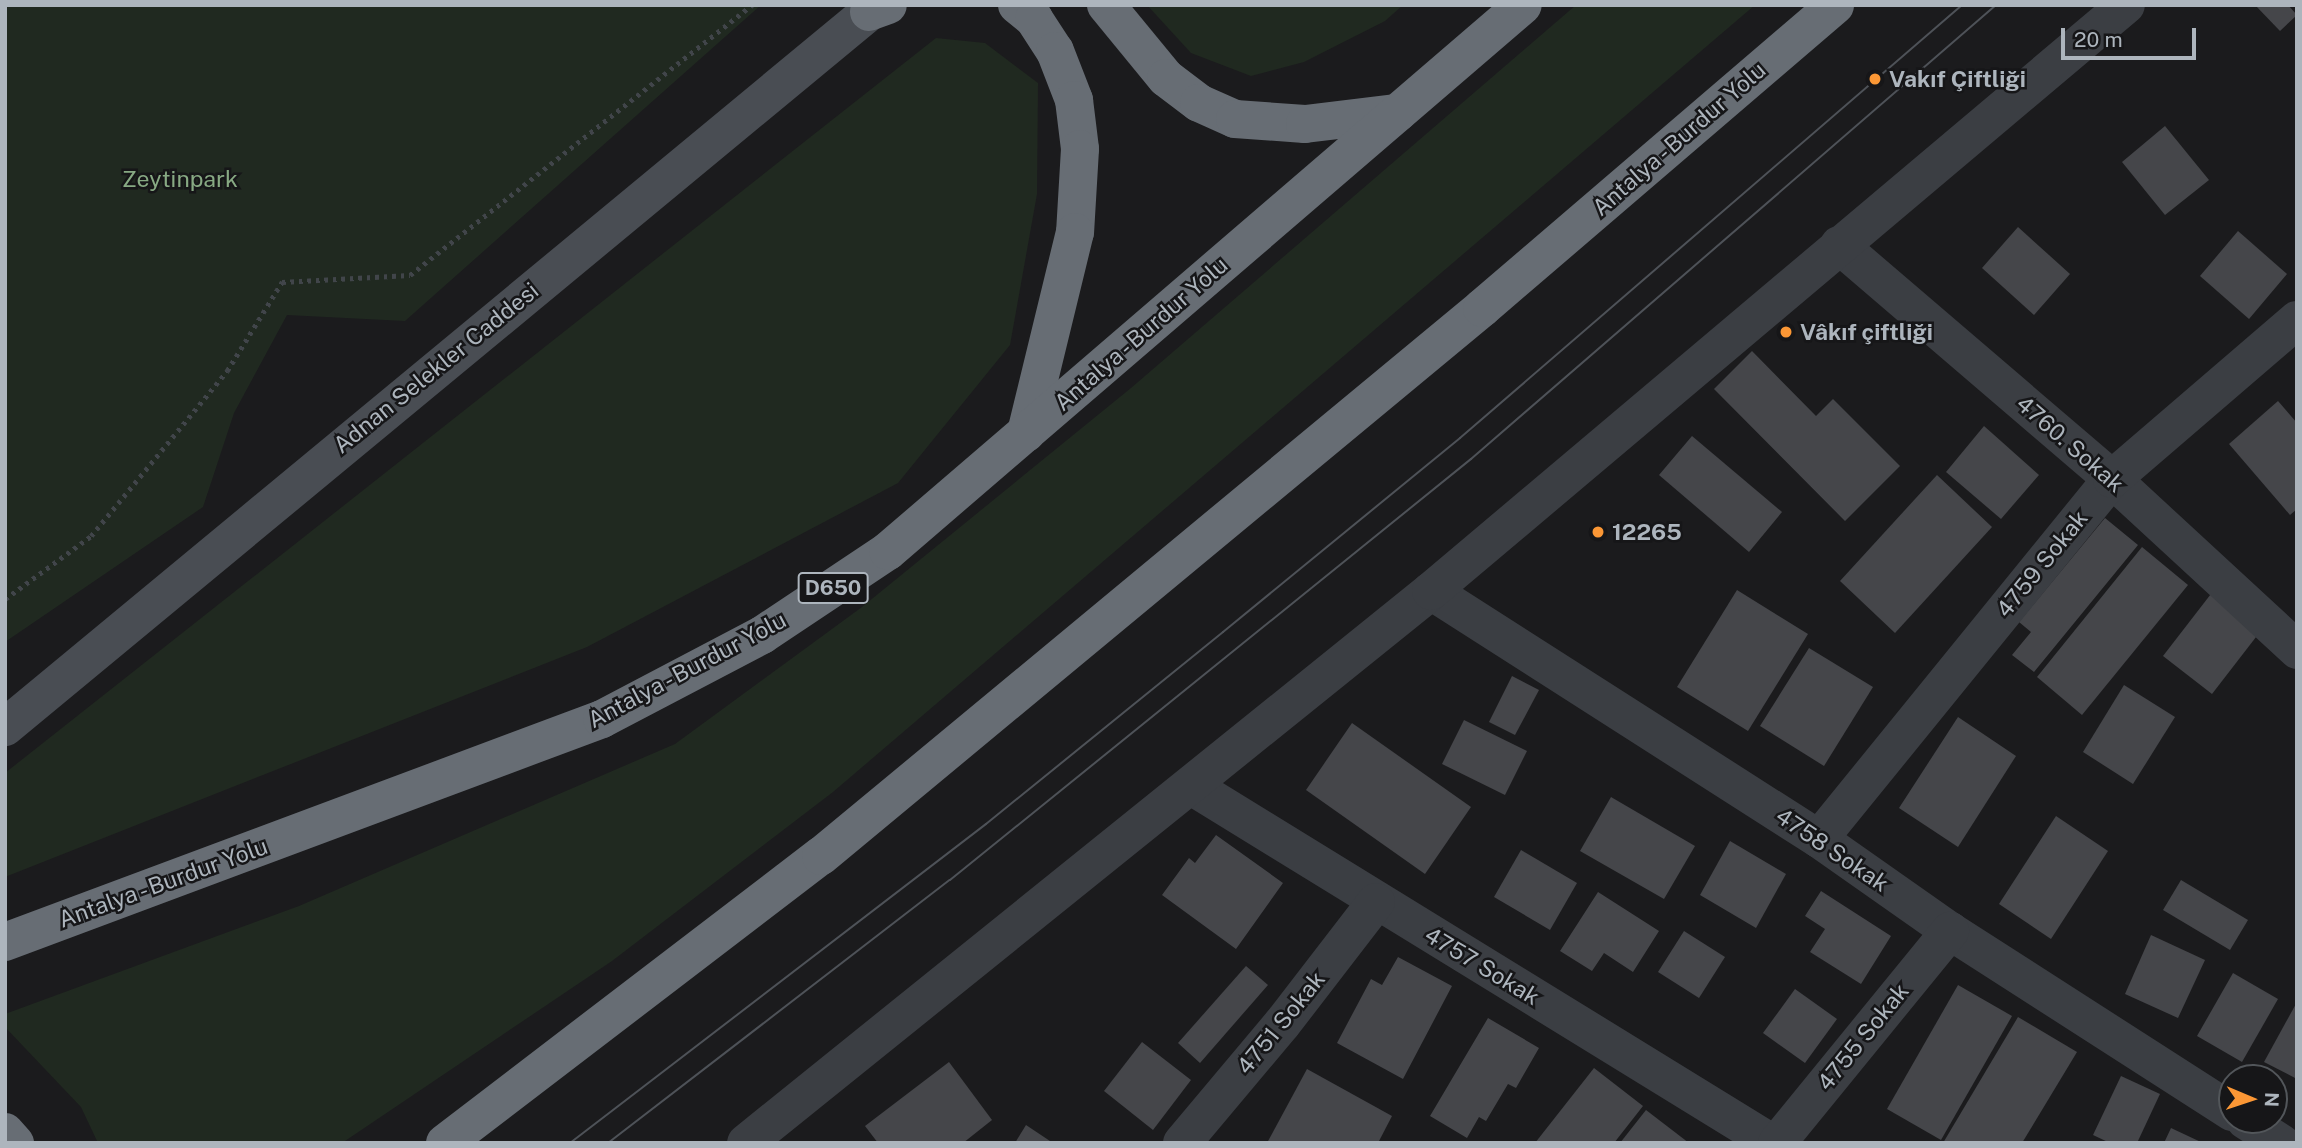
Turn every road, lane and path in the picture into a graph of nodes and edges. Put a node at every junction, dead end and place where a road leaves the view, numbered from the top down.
1 (752, 5) edge
2 (1017, 5) edge
3 (1106, 5) edge
4 (1523, 5) edge
5 (1835, 5) edge
6 (2126, 5) edge
7 (878, 8) edge
8 (1397, 113) junction
9 (1839, 245) junction
10 (2297, 320) edge
11 (1026, 433) junction
12 (2112, 479) junction
13 (1431, 591) junction
14 (5, 599) edge
15 (2297, 650) edge
16 (5, 727) edge
17 (1193, 787) junction
18 (1819, 839) junction
19 (1376, 902) junction
20 (1950, 931) junction
21 (5, 942) edge
22 (2218, 1103) edge
23 (5, 1132) edge
24 (15, 1143) edge
25 (445, 1143) edge
26 (746, 1143) edge
27 (1182, 1143) edge
28 (1774, 1143) edge

1 - 14 path
2 - 11 highway
3 - 8 highway
4 - 8 highway, Antalya - Burdur Yolu / D650
5 - 25 highway, Antalya - Burdur Yolu
6 - 9 street
7 - 16 main road, Adnan Selekler Caddesi
8 - 11 highway, Antalya - Burdur Yolu / D650
9 - 12 street, 4760. Sokak
9 - 13 street
10 - 12 street, 4759 Sokak
11 - 21 highway, Antalya - Burdur Yolu / D650
12 - 15 street, 4760. Sokak
12 - 18 street, 4759 Sokak
13 - 17 street
13 - 18 street, 4758 Sokak
17 - 19 street, 4757 Sokak
17 - 26 street
18 - 20 street, 4758 Sokak
19 - 27 street, 4751 Sokak
19 - 28 street, 4757 Sokak
20 - 22 street, 4758 Sokak
20 - 28 street, 4755 Sokak
23 - 24 highway

